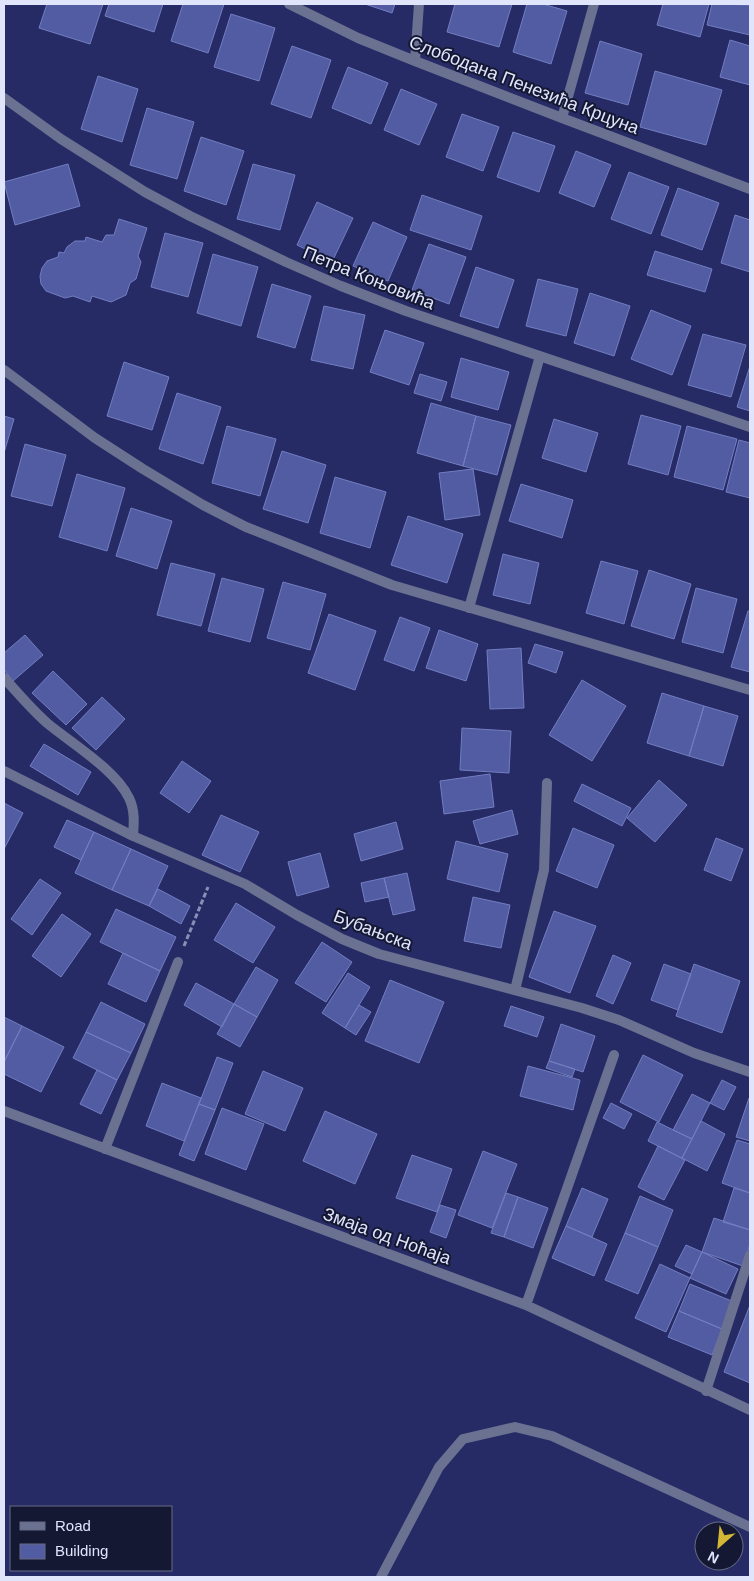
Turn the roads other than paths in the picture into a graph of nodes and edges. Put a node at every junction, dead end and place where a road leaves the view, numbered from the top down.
1 (290, 4) edge
2 (419, 4) edge
3 (594, 4) edge
4 (415, 61) junction
5 (4, 98) edge
6 (562, 118) junction
7 (750, 189) edge
8 (540, 356) junction
9 (4, 370) edge
10 (750, 427) edge
11 (469, 608) junction
12 (4, 678) edge
13 (750, 690) edge
14 (4, 771) edge
15 (547, 783) dead end
16 (133, 836) junction
17 (178, 962) road end
18 (515, 990) junction
19 (614, 1055) dead end
20 (750, 1072) edge
21 (4, 1111) edge
22 (105, 1149) junction
23 (750, 1255) edge
24 (526, 1305) junction
25 (706, 1391) junction
26 (750, 1410) edge
27 (750, 1527) edge
28 (380, 1577) edge

1 - 4 street, Слободана Пенезића Крцуна
2 - 4 street
3 - 6 street
4 - 6 street, Слободана Пенезића Крцуна
5 - 8 street, Петра Коњовића
6 - 7 street, Слободана Пенезића Крцуна
8 - 10 street, Петра Коњовића
8 - 11 street
9 - 11 street
11 - 13 street
12 - 16 street
14 - 16 street, Бубањска
15 - 18 street
16 - 18 street, Бубањска
17 - 22 street
18 - 20 street, Бубањска
19 - 24 street
21 - 22 street, Змаја од Ноћаја
22 - 24 street, Змаја од Ноћаја
23 - 25 street
24 - 25 street, Змаја од Ноћаја
25 - 26 street, Змаја од Ноћаја
27 - 28 street

